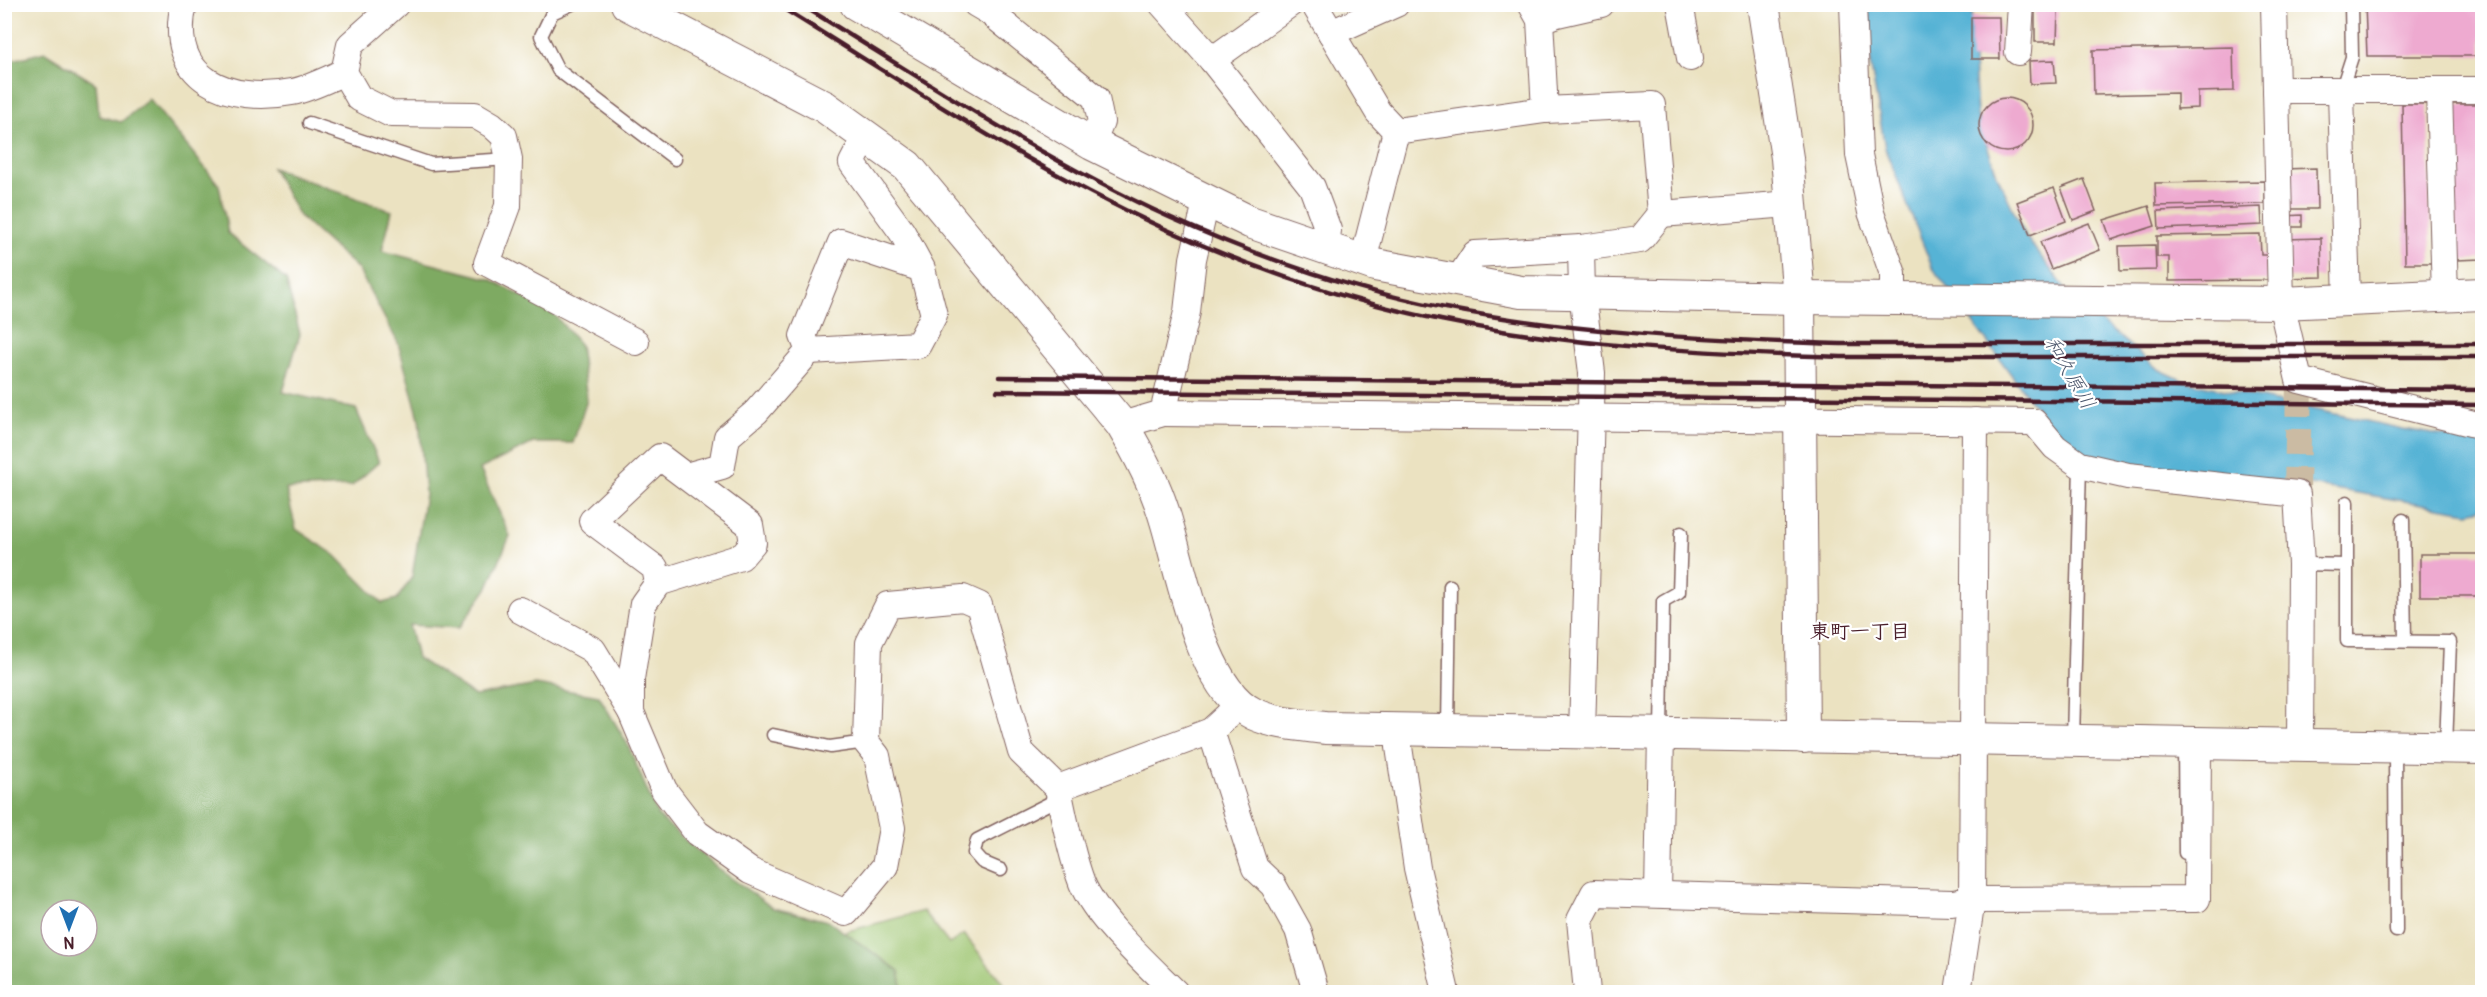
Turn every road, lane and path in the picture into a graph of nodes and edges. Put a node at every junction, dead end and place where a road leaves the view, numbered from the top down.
1 (184, 4) edge
2 (396, 4) edge
3 (572, 4) edge
4 (627, 4) edge
5 (856, 4) edge
6 (1162, 4) edge
7 (1290, 4) edge
8 (1314, 4) edge
9 (1396, 4) edge
10 (1601, 4) edge
11 (1680, 4) edge
12 (1763, 4) edge
13 (1853, 4) edge
14 (2021, 4) edge
15 (2274, 4) edge
16 (2351, 4) edge
17 (986, 7) edge
18 (1535, 12) edge
19 (1330, 33) junction
20 (2018, 52) dead end
21 (1690, 58) dead end
22 (1212, 60) junction
23 (344, 72) junction
24 (2276, 90) junction
25 (2482, 90) edge
26 (2439, 91) junction
27 (2341, 92) junction
28 (1545, 110) junction
29 (309, 123) dead end
30 (1396, 131) junction
31 (866, 136) junction
32 (1092, 144) junction
33 (509, 159) junction
34 (675, 159) dead end
35 (1206, 202) junction
36 (1791, 204) junction
37 (1661, 214) junction
38 (1326, 248) junction
39 (1581, 248) junction
40 (1363, 261) junction
41 (922, 269) junction
42 (1458, 280) junction
43 (1582, 293) junction
44 (2482, 294) edge
45 (2445, 296) junction
46 (1799, 298) junction
47 (1893, 298) junction
48 (2347, 301) junction
49 (2281, 303) junction
50 (636, 342) dead end
51 (809, 351) junction
52 (1163, 413) junction
53 (1592, 417) junction
54 (1801, 419) junction
55 (1975, 421) junction
56 (1122, 425) junction
57 (2482, 426) edge
58 (2080, 465) junction
59 (686, 476) junction
60 (2348, 502) dead end
61 (2403, 520) dead end
62 (1681, 533) dead end
63 (2301, 564) junction
64 (2348, 565) junction
65 (658, 583) junction
66 (1450, 586) dead end
67 (520, 610) dead end
68 (2405, 641) junction
69 (1241, 703) junction
70 (631, 712) junction
71 (1399, 729) junction
72 (1448, 730) junction
73 (1211, 731) junction
74 (1582, 733) junction
75 (1660, 734) junction
76 (773, 735) dead end
77 (1803, 737) junction
78 (1973, 740) junction
79 (866, 742) junction
80 (2073, 742) junction
81 (2191, 744) junction
82 (2300, 746) junction
83 (2395, 747) junction
84 (2446, 747) junction
85 (2482, 748) edge
86 (1058, 788) junction
87 (1001, 870) dead end
88 (1658, 894) junction
89 (1972, 900) junction
90 (2396, 931) dead end
91 (1175, 993) edge
92 (1316, 993) edge
93 (1446, 993) edge
94 (1587, 993) edge
95 (1958, 993) edge

1 - 23 street
2 - 23 street
3 - 34 lane
4 - 31 street
5 - 32 street
6 - 22 street
7 - 22 street
8 - 19 street
9 - 19 street
10 - 18 street
11 - 21 street
12 - 36 street
13 - 47 street
14 - 20 street
15 - 24 street
16 - 27 lane
17 - 32 street
18 - 28 street
19 - 30 street
22 - 38 street
23 - 33 street
24 - 27 street
24 - 49 street
25 - 26 street
26 - 27 street
26 - 45 street
27 - 48 street
28 - 30 street
28 - 37 street
29 - 33 lane
30 - 40 street
31 - 41 street
31 - 56 street
32 - 35 street
33 - 50 street
35 - 38 street
35 - 52 street
36 - 37 street
36 - 46 street
37 - 39 street
38 - 40 street
39 - 42 street
39 - 43 street
40 - 42 street
41 - 51 street
41 - 51 street
42 - 43 street
43 - 46 street
43 - 53 street
44 - 45 street
45 - 48 street
46 - 47 street
46 - 54 street
47 - 49 street
48 - 49 street
49 - 57 street
51 - 59 street
52 - 53 street
52 - 56 street
53 - 54 street
53 - 74 street
54 - 55 street
54 - 77 street
55 - 58 street
55 - 78 street
56 - 69 street
58 - 63 street
58 - 80 lane
59 - 65 street
59 - 65 street
60 - 64 lane
61 - 68 lane
62 - 75 lane
63 - 64 lane
63 - 82 street
64 - 68 lane
65 - 70 street
66 - 72 lane
67 - 70 street
68 - 84 lane
69 - 71 street
69 - 73 street
70 - 79 street
71 - 72 street
71 - 93 street
72 - 74 street
73 - 86 street
73 - 92 street
74 - 75 street
75 - 77 street
75 - 88 street
76 - 79 lane
77 - 78 street
78 - 80 street
78 - 89 street
79 - 86 street
80 - 81 street
81 - 82 street
81 - 89 street
82 - 83 street
83 - 84 street
83 - 90 lane
84 - 85 street
86 - 87 lane
86 - 91 street
88 - 89 street
88 - 94 street
89 - 95 street

